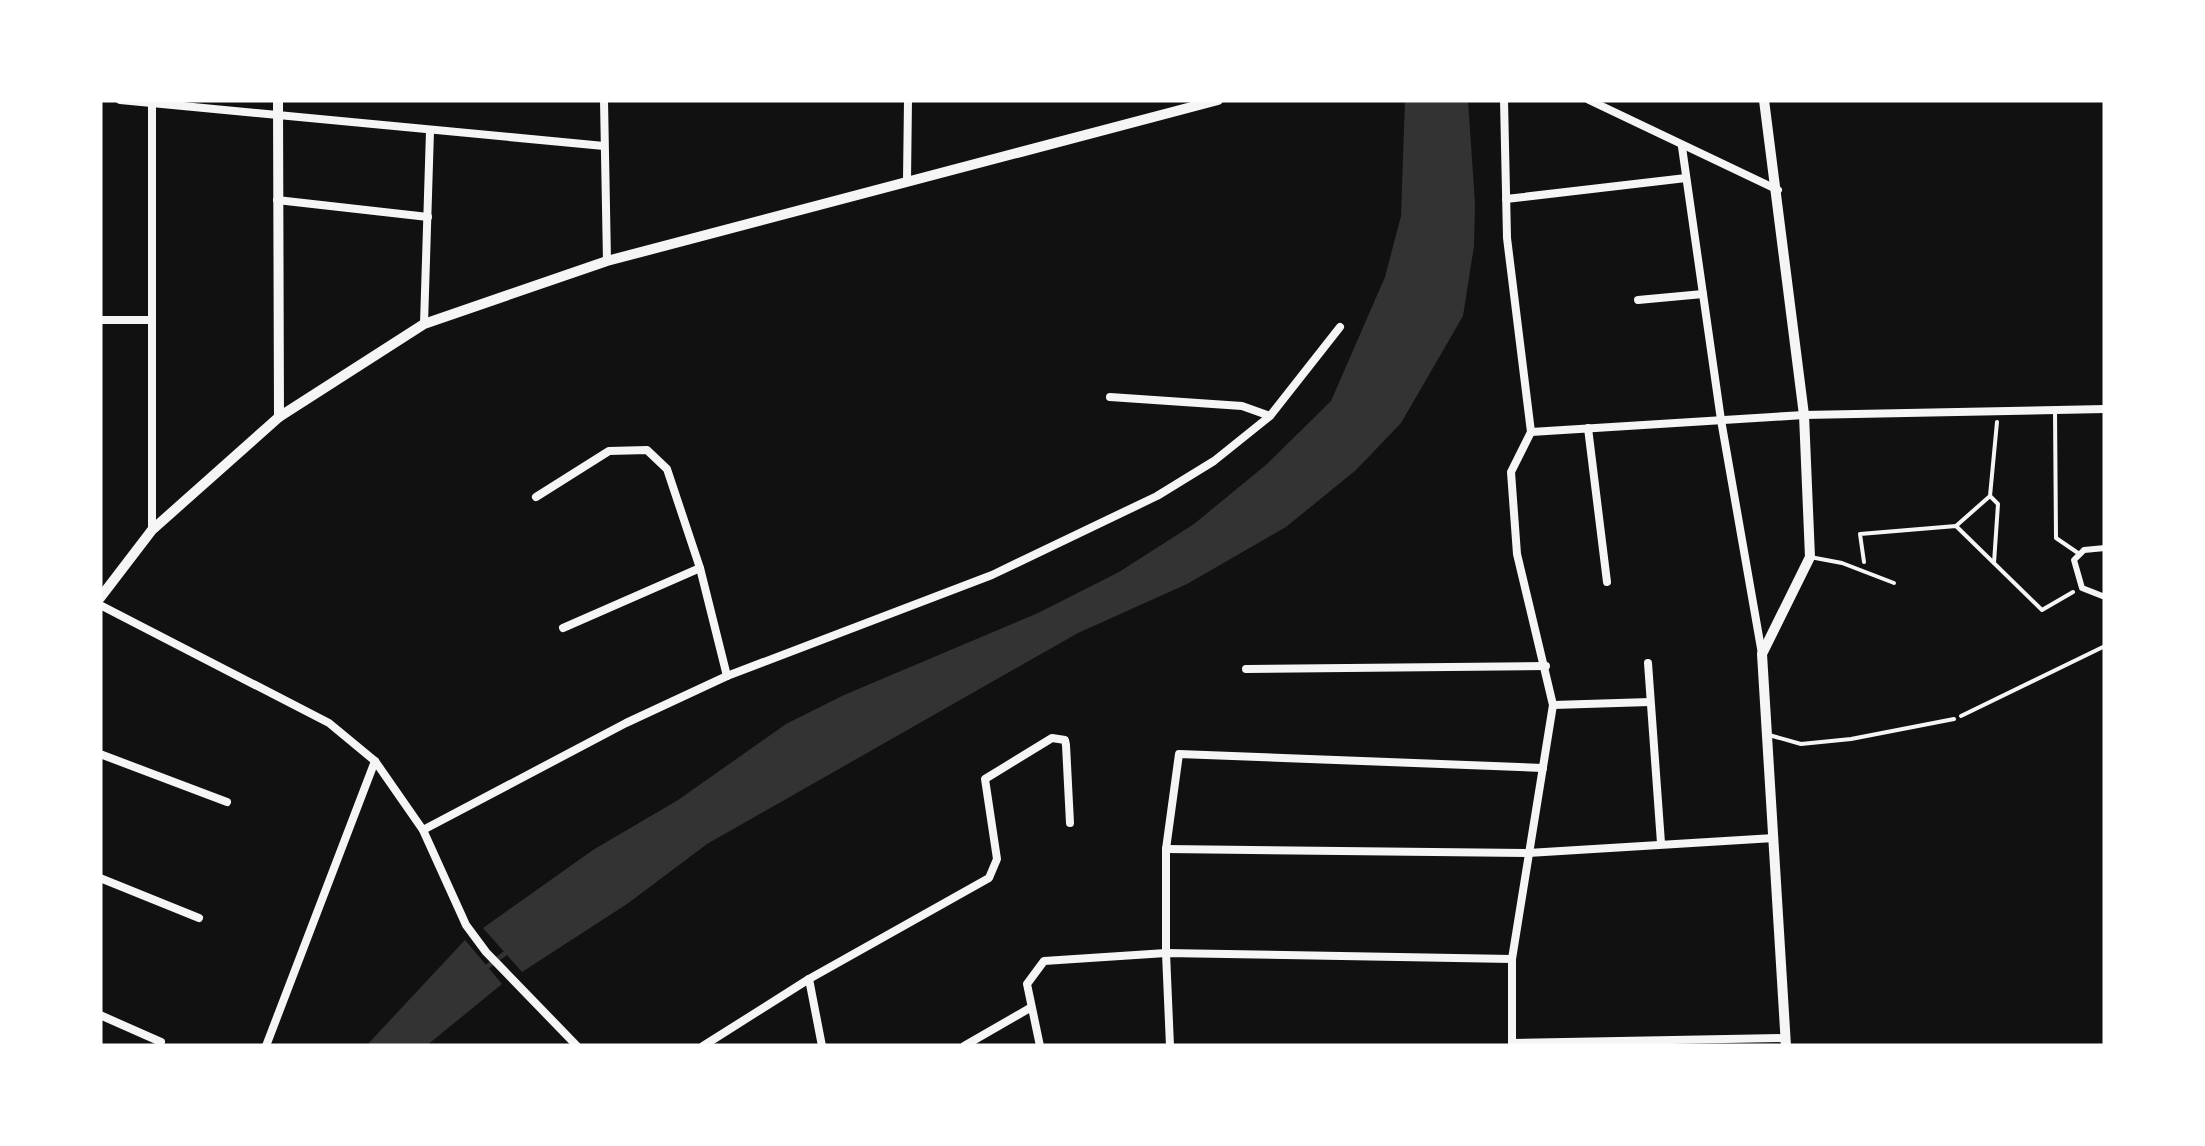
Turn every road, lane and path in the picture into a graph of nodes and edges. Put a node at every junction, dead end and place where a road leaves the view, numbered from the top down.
1 (120, 100) edge
2 (278, 100) edge
3 (604, 100) edge
4 (908, 100) edge
5 (1218, 100) edge
6 (1504, 100) edge
7 (1589, 100) edge
8 (1764, 100) edge
9 (152, 103) junction
10 (278, 116) junction
11 (430, 131) junction
12 (604, 146) junction
13 (1682, 147) junction
14 (1686, 178) junction
15 (908, 180) junction
16 (1778, 190) junction
17 (277, 200) junction
18 (1506, 200) junction
19 (428, 217) junction
20 (606, 261) junction
21 (1703, 294) junction
22 (1638, 300) dead end
23 (100, 320) edge
24 (152, 320) junction
25 (424, 324) junction
26 (1340, 327) dead end
27 (1110, 397) dead end
28 (2105, 409) edge
29 (1998, 410) junction
30 (2055, 410) junction
31 (1804, 415) junction
32 (1270, 416) junction
33 (279, 417) junction
34 (1721, 420) junction
35 (1588, 428) junction
36 (1531, 432) junction
37 (1990, 496) junction
38 (536, 497) dead end
39 (1956, 526) junction
40 (152, 530) junction
41 (2105, 548) edge
42 (2078, 552) junction
43 (1810, 557) junction
44 (1994, 563) junction
45 (700, 568) junction
46 (1866, 572) junction
47 (1608, 582) dead end
48 (1894, 583) dead end
49 (2082, 588) junction
50 (2105, 597) edge
51 (100, 602) edge
52 (563, 628) dead end
53 (2105, 646) edge
54 (1762, 654) junction
55 (1648, 664) dead end
56 (1546, 666) junction
57 (1246, 669) dead end
58 (727, 676) junction
59 (1650, 702) junction
60 (1553, 704) junction
61 (1954, 719) joint
62 (1769, 735) junction
63 (100, 754) edge
64 (376, 762) junction
65 (1543, 768) junction
66 (226, 802) dead end
67 (1070, 823) dead end
68 (423, 830) junction
69 (1774, 838) junction
70 (1661, 843) junction
71 (1166, 850) junction
72 (1528, 853) junction
73 (100, 878) edge
74 (199, 918) dead end
75 (1166, 953) junction
76 (1512, 959) junction
77 (809, 979) junction
78 (1030, 1008) junction
79 (100, 1015) edge
80 (162, 1042) dead end
81 (566, 1042) edge
82 (1786, 1042) edge
83 (1512, 1045) edge
84 (266, 1046) edge
85 (577, 1046) edge
86 (703, 1046) edge
87 (822, 1046) edge
88 (964, 1046) edge
89 (1040, 1046) edge
90 (1170, 1046) edge

1 - 9 street
2 - 10 street
3 - 12 street
4 - 15 street
5 - 15 street
6 - 18 street
7 - 13 street
8 - 16 street
9 - 10 street
9 - 24 street
10 - 11 street
10 - 17 street
11 - 12 street
11 - 19 street
12 - 20 street
13 - 14 street
13 - 16 street
14 - 18 street
14 - 21 street
15 - 20 street
16 - 31 street
17 - 19 street
17 - 33 street
18 - 36 street
19 - 25 street
20 - 25 street
21 - 22 street
21 - 34 street
23 - 24 street
24 - 40 street
25 - 33 street
26 - 32 street
27 - 32 street
28 - 30 street
29 - 30 street
29 - 31 street
29 - 37 path
30 - 42 lane
31 - 34 street
31 - 43 street
32 - 58 street
33 - 40 street
34 - 35 street
34 - 54 street
35 - 36 street
35 - 47 street
36 - 56 street
37 - 39 path
37 - 44 path
38 - 45 street
39 - 44 path
39 - 46 path
40 - 51 street
41 - 42 street
42 - 49 street
43 - 46 lane
43 - 54 street
44 - 49 path
45 - 52 street
45 - 58 street
46 - 48 lane
49 - 50 street
51 - 64 street
53 - 61 path
54 - 62 street
55 - 59 street
56 - 57 street
56 - 60 street
58 - 68 street
59 - 60 street
59 - 70 street
60 - 65 street
61 - 62 lane
62 - 69 street
63 - 66 street
64 - 68 street
64 - 84 street
65 - 71 street
65 - 72 street
67 - 77 street
68 - 81 street
69 - 70 street
69 - 82 street
70 - 72 street
71 - 72 street
71 - 75 street
72 - 76 street
73 - 74 street
75 - 76 street
75 - 78 street
75 - 90 street
76 - 83 street
77 - 86 street
77 - 87 street
78 - 88 street
78 - 89 street
79 - 80 street
81 - 85 street
82 - 83 street

